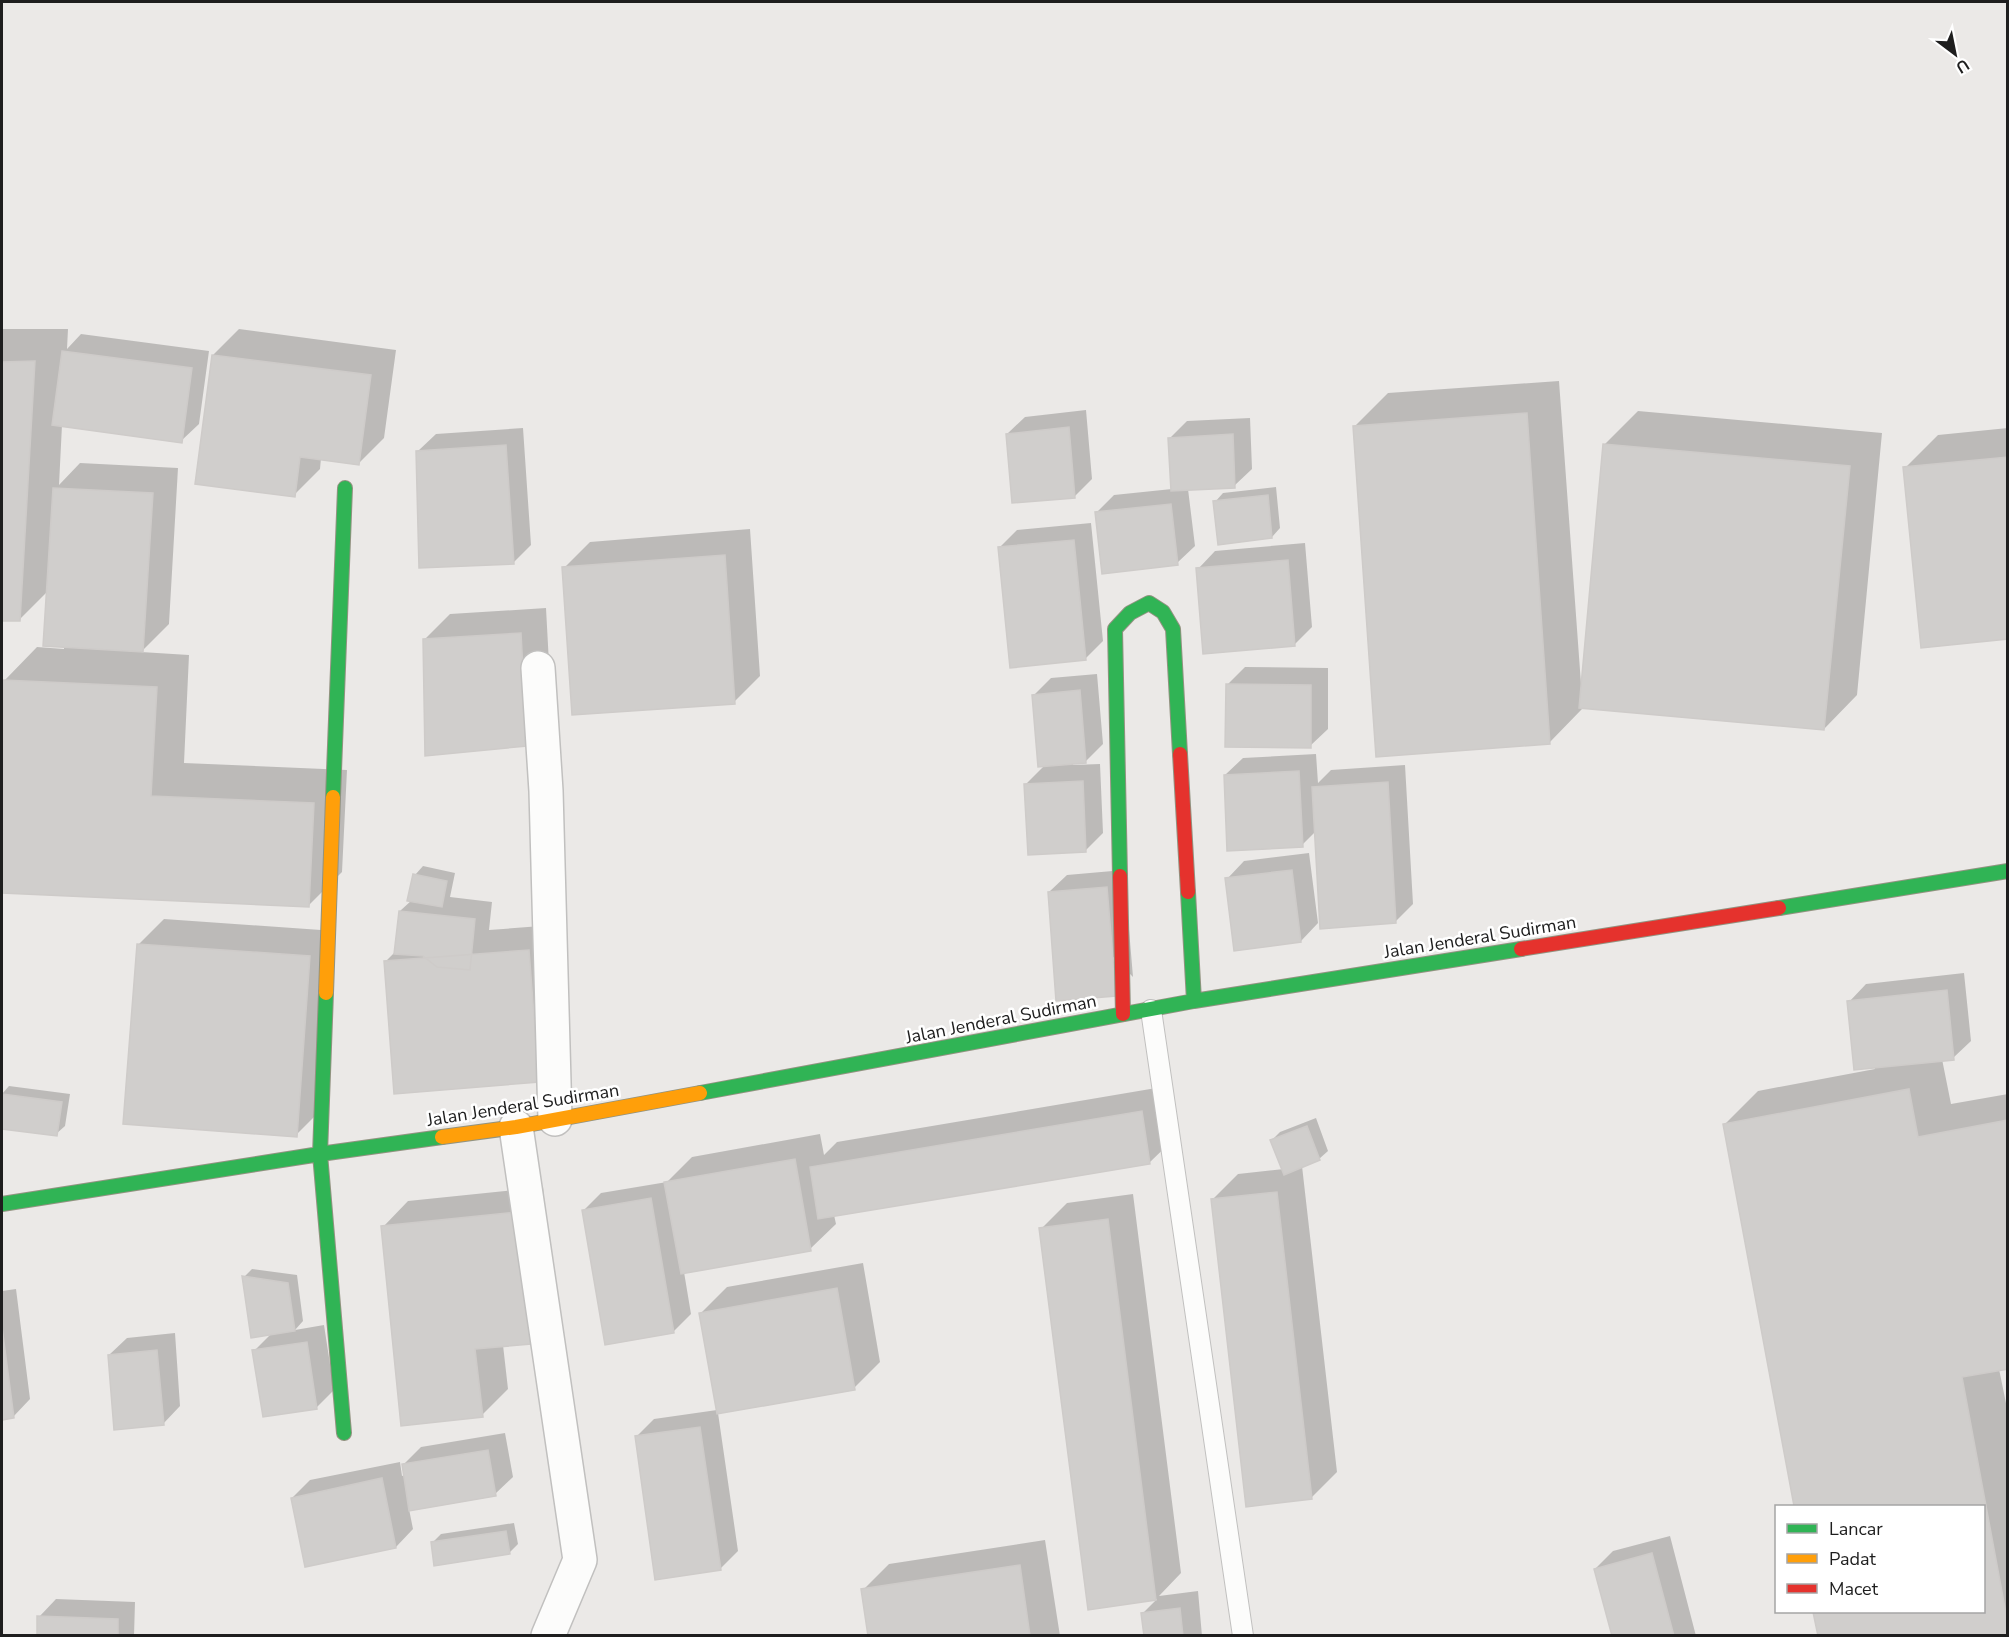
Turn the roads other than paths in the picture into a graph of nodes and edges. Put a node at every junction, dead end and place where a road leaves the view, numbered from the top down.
1 (345, 488) dead end
2 (538, 668) dead end
3 (2007, 871) edge
4 (1194, 1001) junction
5 (1151, 1010) junction
6 (1123, 1014) junction
7 (555, 1119) junction
8 (516, 1127) junction
9 (320, 1154) junction
10 (2, 1204) edge
11 (344, 1433) dead end
12 (548, 1635) edge
13 (1242, 1635) edge

1 - 9 main road
2 - 7 street
3 - 4 main road, Jalan Jenderal Sudirman
4 - 5 main road, Jalan Jenderal Sudirman
4 - 6 main road
5 - 6 main road, Jalan Jenderal Sudirman
5 - 13 lane
6 - 7 main road, Jalan Jenderal Sudirman
7 - 8 main road, Jalan Jenderal Sudirman
8 - 9 main road, Jalan Jenderal Sudirman
8 - 12 street
9 - 10 main road, Jalan Jenderal Sudirman
9 - 11 main road

